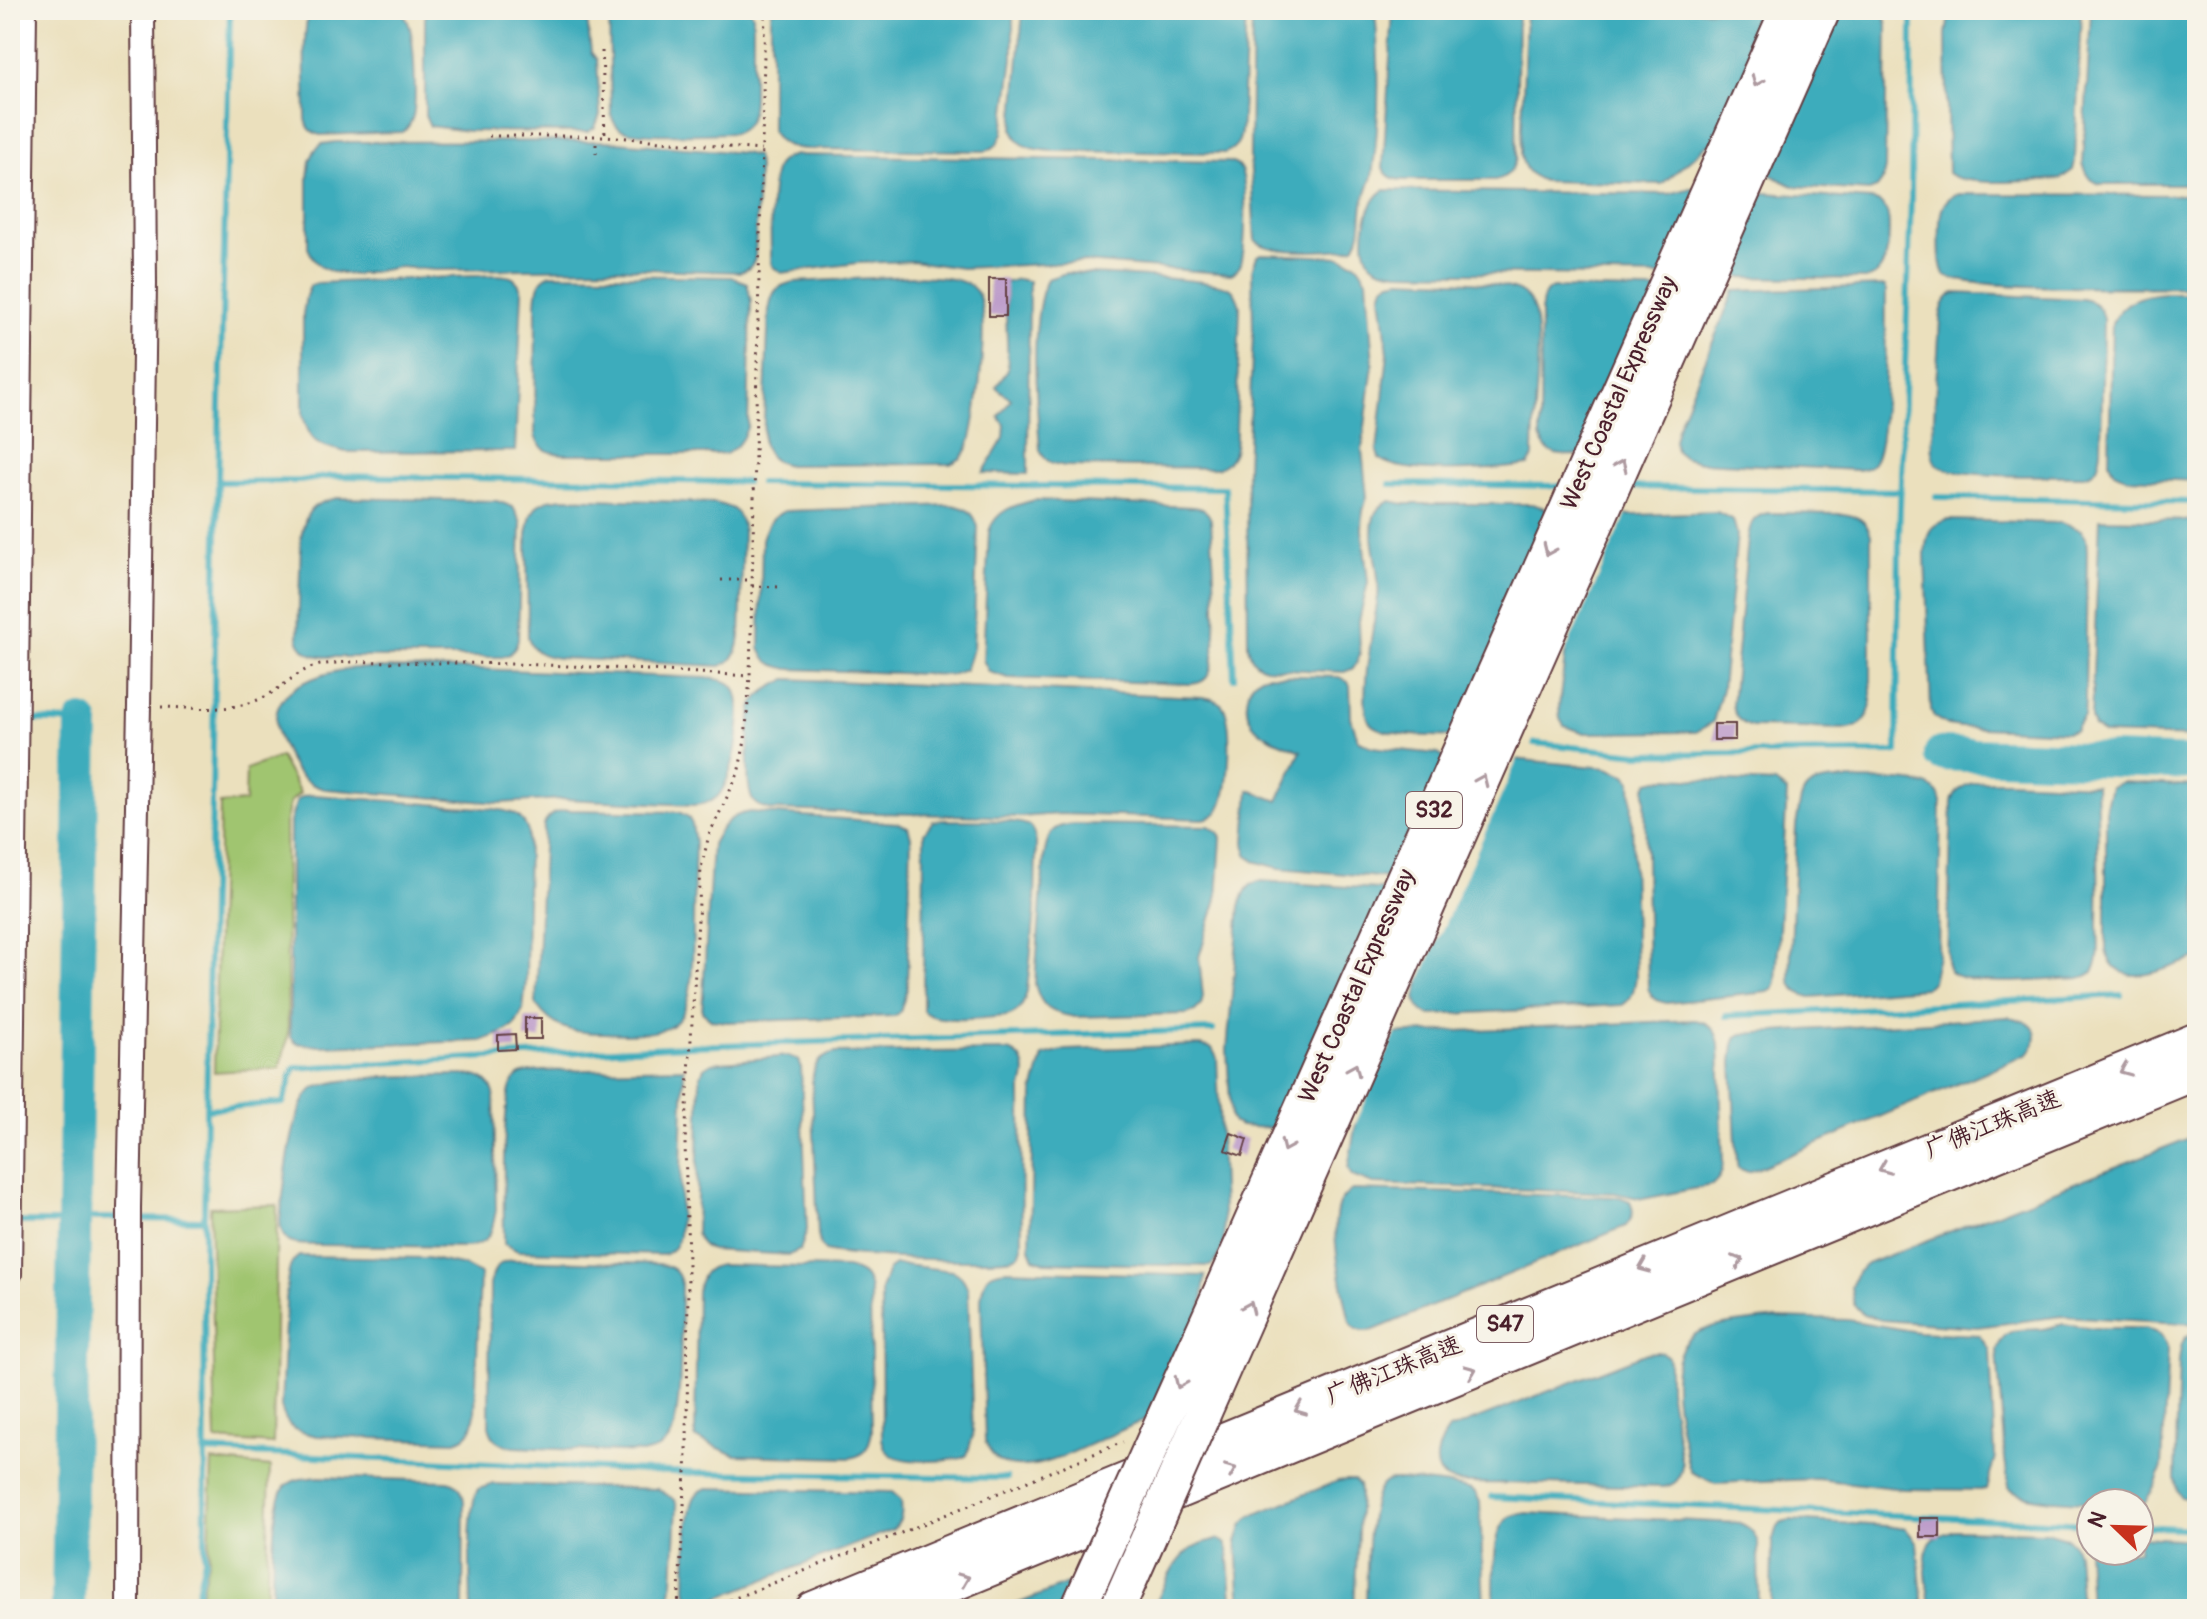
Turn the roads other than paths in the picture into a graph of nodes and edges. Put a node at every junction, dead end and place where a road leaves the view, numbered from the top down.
1 (25, 10) edge
2 (143, 10) edge
3 (1788, 10) edge
4 (1823, 10) edge
5 (2197, 1040) edge
6 (2197, 1072) edge
7 (10, 1274) edge
8 (128, 1609) edge
9 (813, 1609) edge
10 (892, 1609) edge
11 (1078, 1609) edge
12 (1117, 1609) edge

1 - 7 street
2 - 8 street
3 -> 11 highway, West Coastal Expressway / S32, bridge
12 -> 4 highway, West Coastal Expressway / S32, bridge
5 -> 9 highway, 广佛江珠高速 / S47
10 -> 6 highway, 广佛江珠高速 / S47

